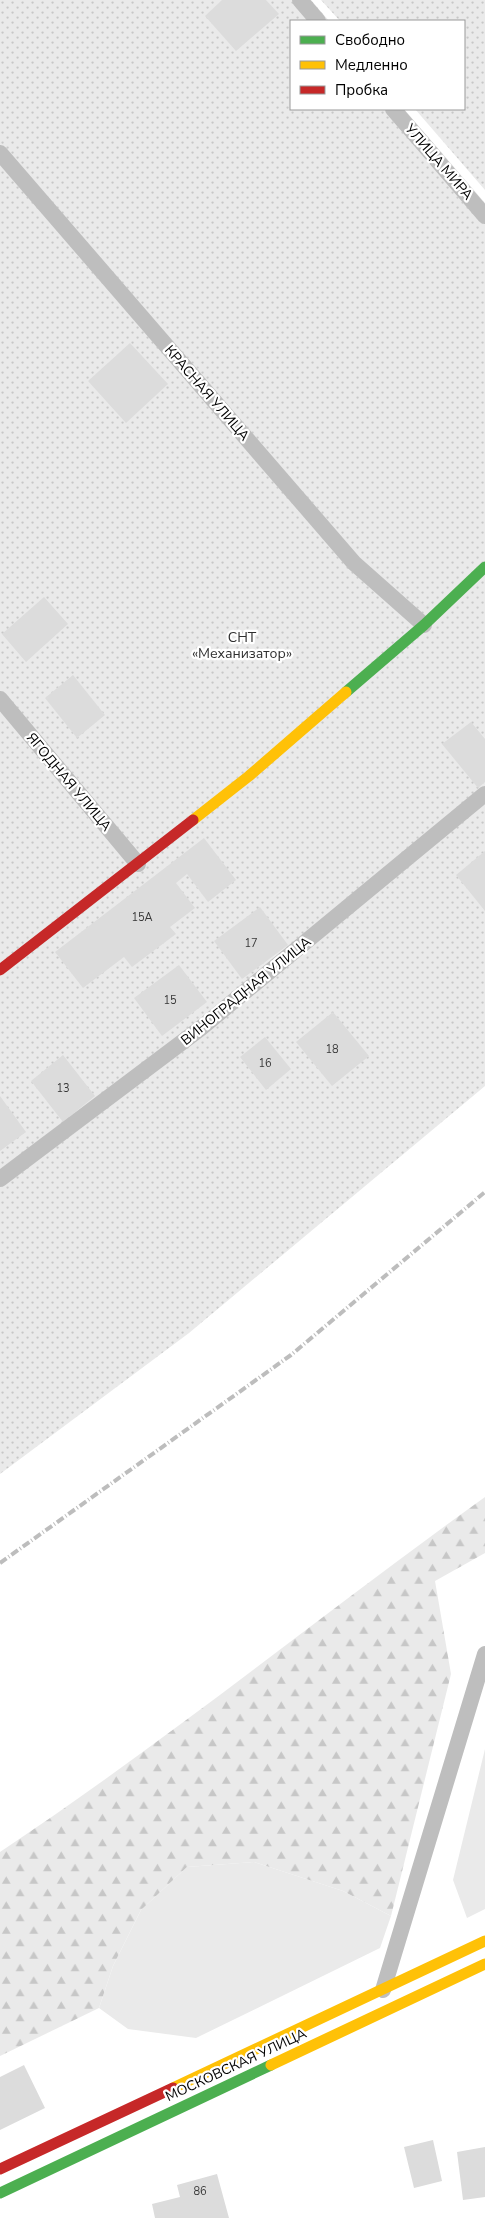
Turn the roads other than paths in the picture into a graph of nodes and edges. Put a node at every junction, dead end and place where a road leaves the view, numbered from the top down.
1 (300, 0) edge
2 (317, 20) edge
3 (394, 110) edge
4 (0, 153) edge
5 (485, 216) edge
6 (485, 567) edge
7 (424, 625) junction
8 (0, 699) edge
9 (485, 794) edge
10 (138, 864) junction
11 (0, 970) edge
12 (0, 1178) edge
13 (485, 1654) edge
14 (485, 1941) edge
15 (485, 1964) edge
16 (383, 1990) junction
17 (0, 2169) edge
18 (0, 2193) edge

1 - 2 lane
3 - 5 lane, УЛИЦА МИРА
4 - 7 lane, КРАСНАЯ УЛИЦА
6 - 7 main road
7 - 10 main road
8 - 10 lane, ЯГОДНАЯ УЛИЦА
9 - 12 lane, ВИНОГРАДНАЯ УЛИЦА
10 - 11 main road
13 - 16 lane
14 - 16 main road, МОСКОВСКАЯ УЛИЦА
15 - 18 main road, МОСКОВСКАЯ УЛИЦА
16 - 17 main road, МОСКОВСКАЯ УЛИЦА

